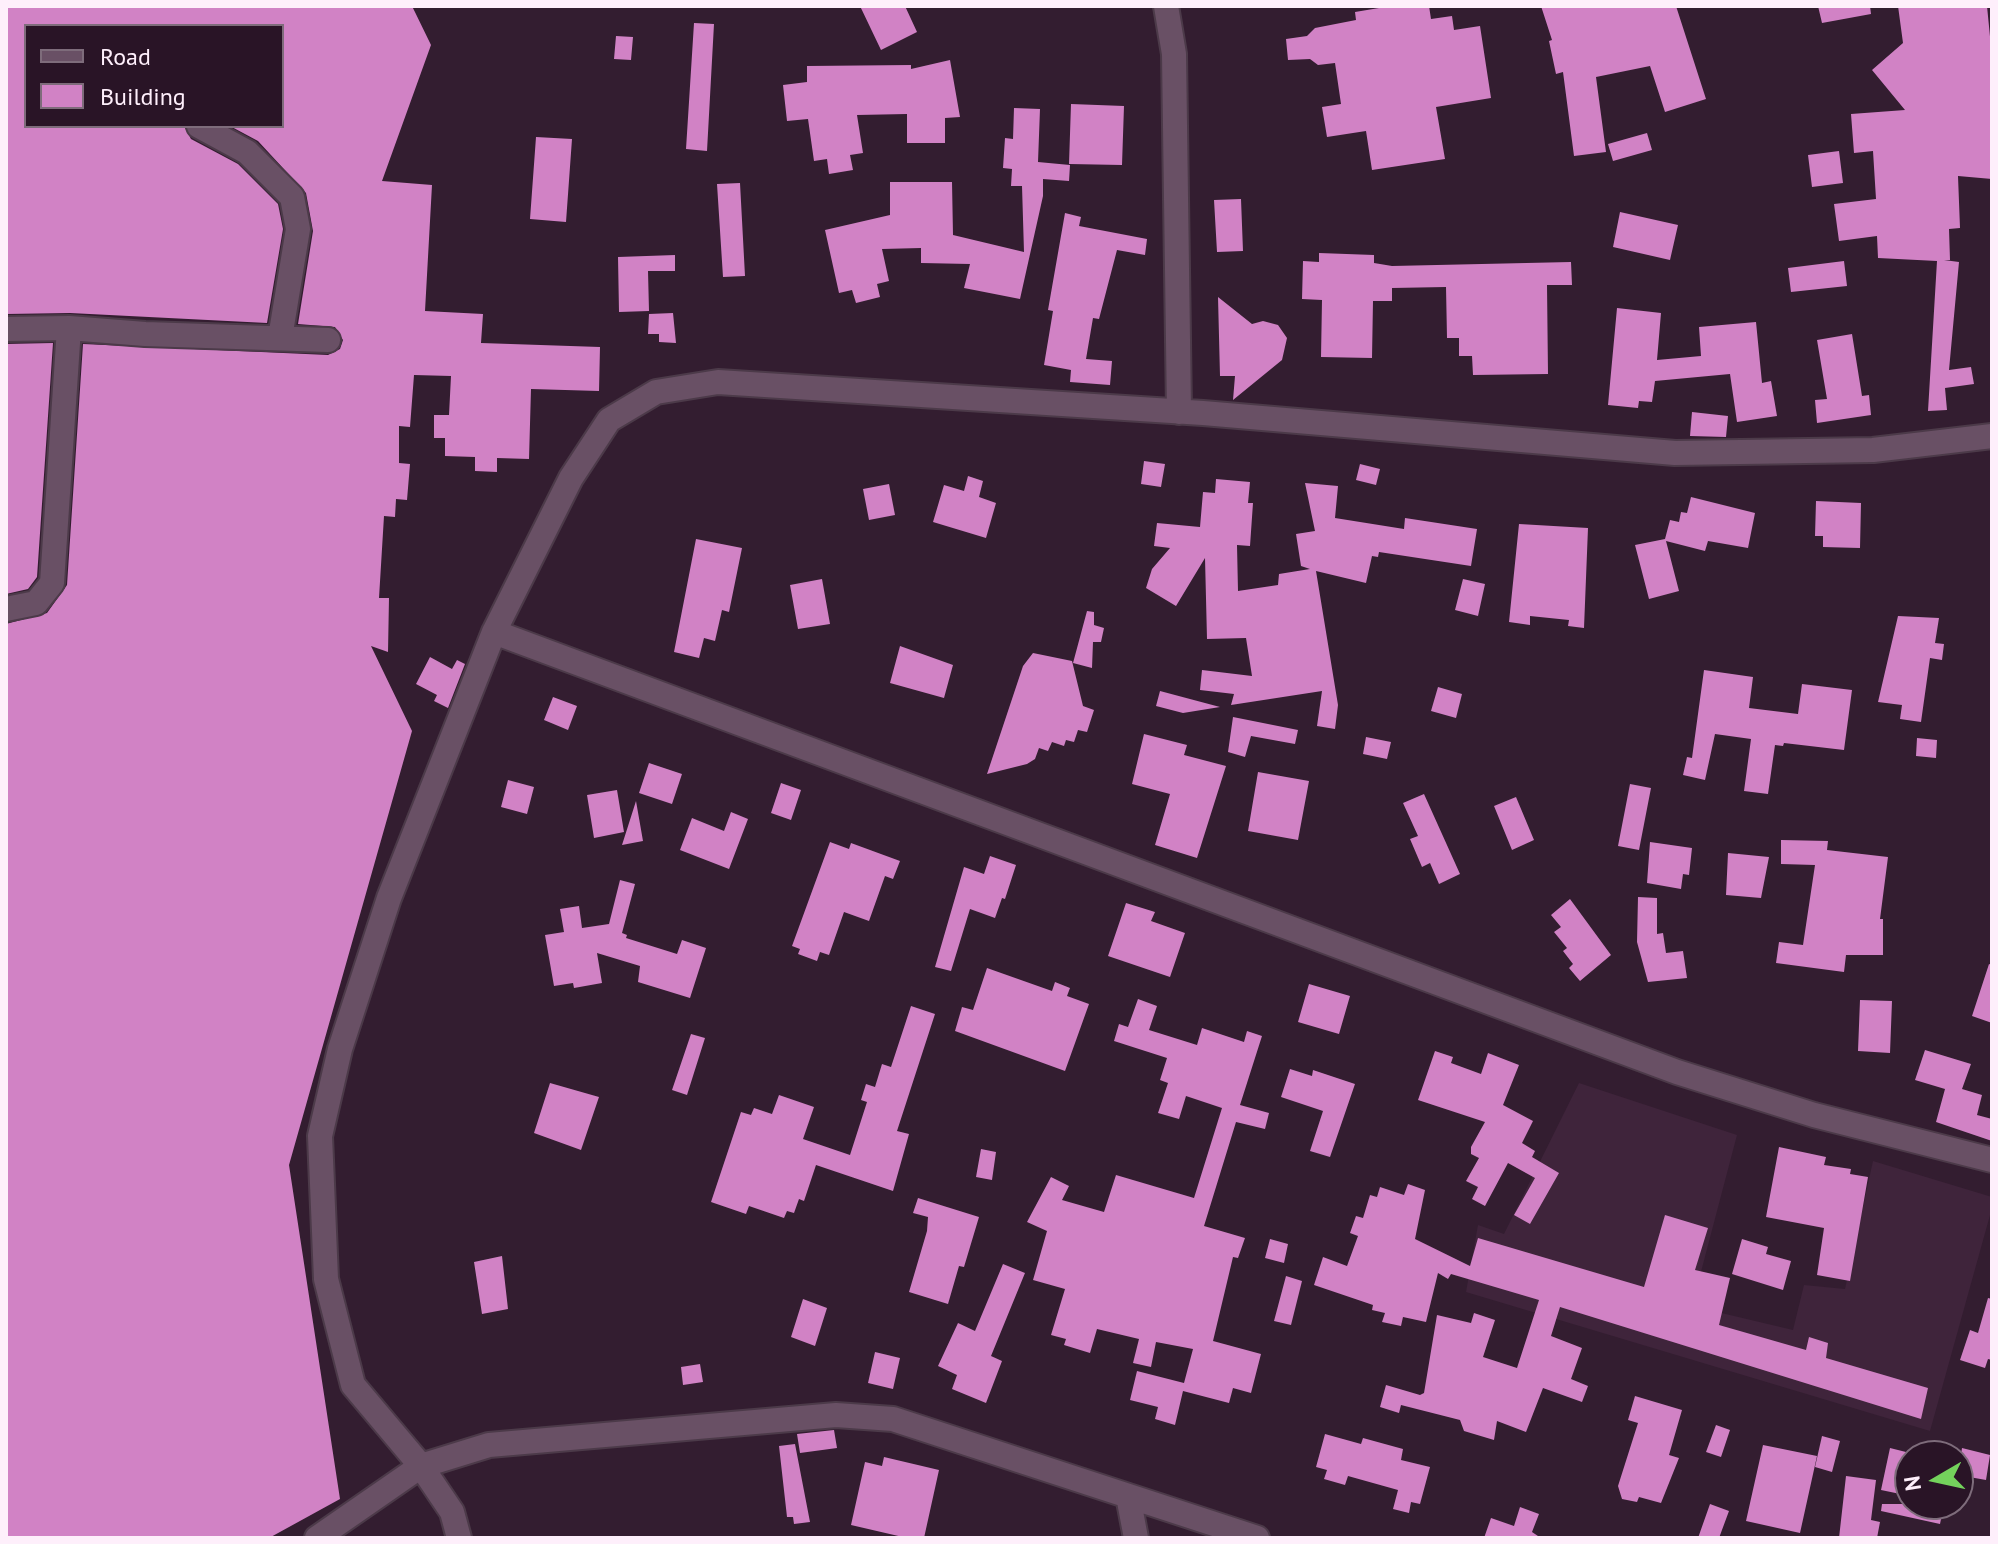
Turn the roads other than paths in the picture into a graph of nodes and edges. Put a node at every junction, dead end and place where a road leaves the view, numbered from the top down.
1 (1166, 6) edge
2 (203, 128) edge
3 (69, 328) junction
4 (6, 329) edge
5 (280, 338) junction
6 (328, 340) dead end
7 (1179, 412) junction
8 (1992, 436) edge
9 (6, 609) edge
10 (494, 632) junction
11 (1992, 1160) edge
12 (421, 1466) junction
13 (1128, 1496) junction
14 (317, 1538) edge
15 (459, 1538) edge
16 (1136, 1538) edge
17 (1257, 1538) edge

1 - 7 street
2 - 5 street
3 - 4 street
3 - 5 street
3 - 9 street
5 - 6 street
7 - 8 street
7 - 10 street
10 - 11 street
10 - 12 street
12 - 13 street
12 - 14 street
12 - 15 street
13 - 16 street
13 - 17 street

